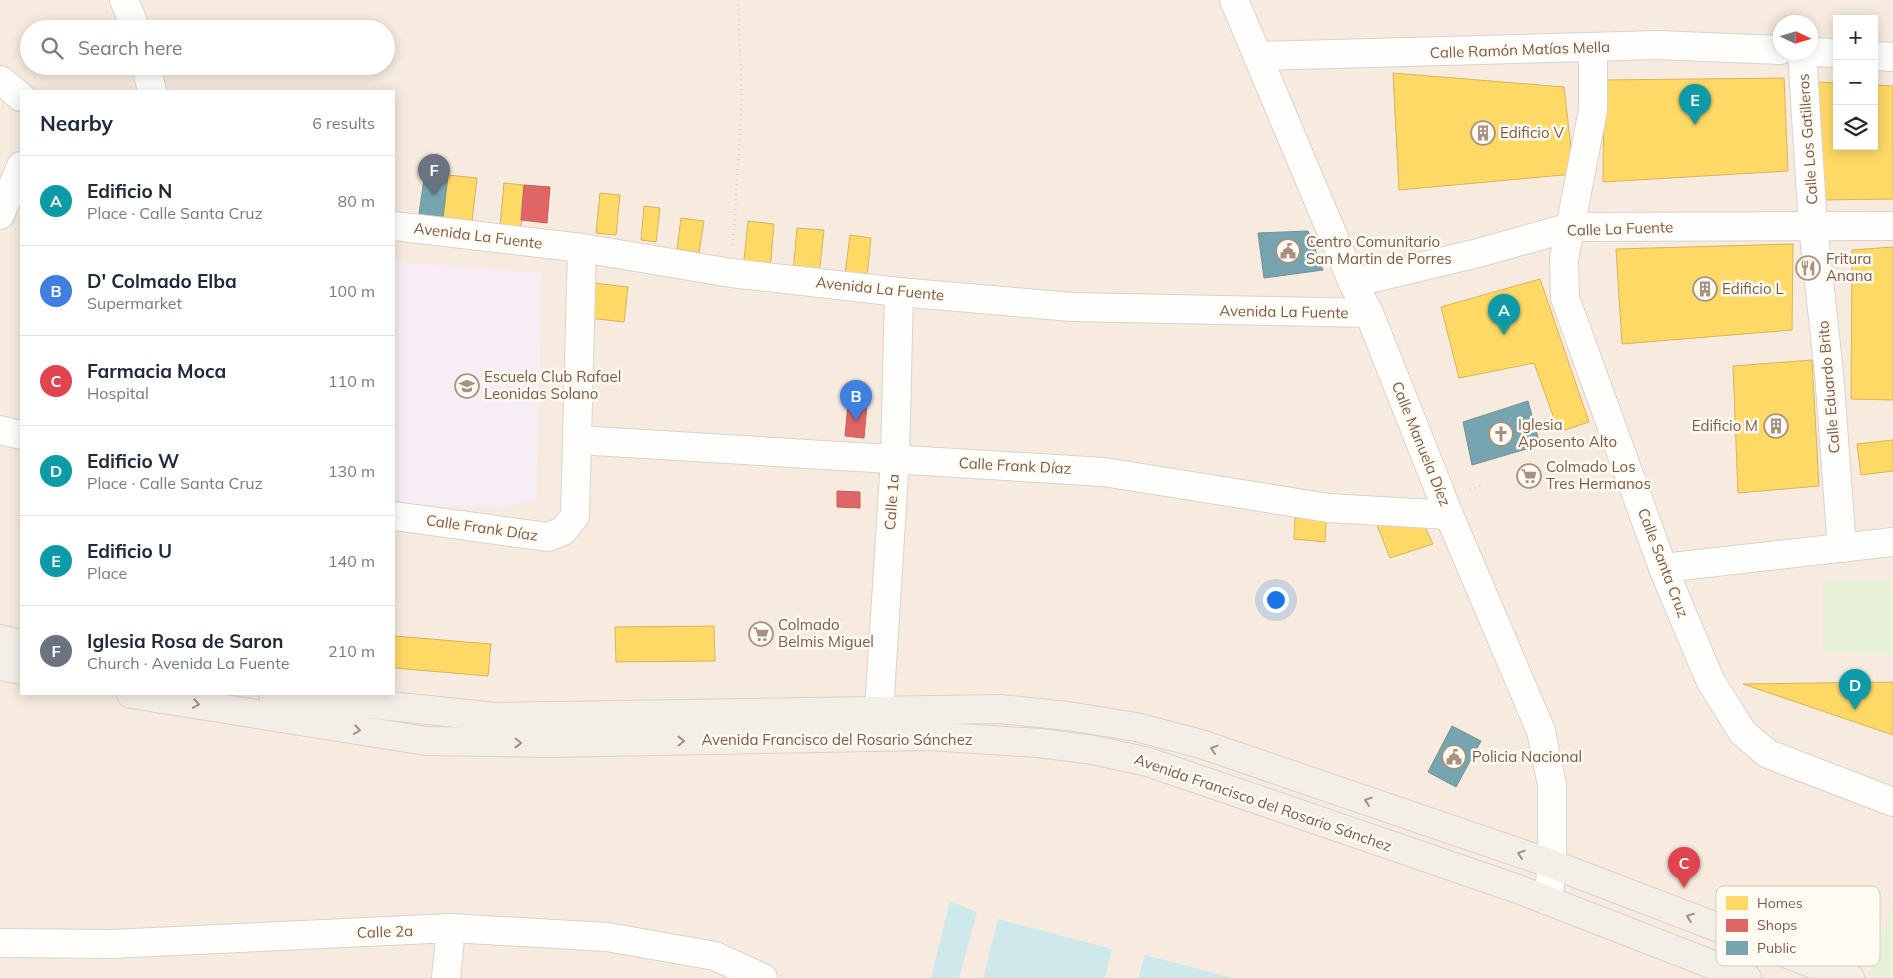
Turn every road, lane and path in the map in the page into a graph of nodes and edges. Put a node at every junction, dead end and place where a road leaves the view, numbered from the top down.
1 (124, 0) edge
2 (738, 0) edge
3 (1234, 0) edge
4 (132, 20) edge
5 (1593, 48) junction
6 (1773, 50) edge
7 (1818, 53) edge
8 (1833, 54) edge
9 (1260, 56) junction
10 (1878, 56) edge
11 (1893, 57) edge
12 (1803, 60) edge
13 (148, 75) edge
14 (0, 80) edge
15 (152, 90) edge
16 (20, 96) edge
17 (20, 168) edge
18 (0, 215) edge
19 (395, 226) edge
20 (1813, 226) junction
21 (1893, 226) edge
22 (1571, 227) junction
23 (582, 248) junction
24 (731, 273) junction
25 (1353, 283) junction
26 (899, 292) junction
27 (1369, 313) junction
28 (0, 430) edge
29 (20, 435) edge
30 (578, 440) junction
31 (895, 459) junction
32 (395, 516) edge
33 (1450, 516) junction
34 (1893, 542) edge
35 (1842, 548) junction
36 (1663, 568) junction
37 (0, 639) edge
38 (20, 644) edge
39 (0, 666) edge
40 (20, 670) edge
41 (137, 695) edge
42 (293, 695) edge
43 (354, 698) edge
44 (879, 711) junction
45 (1893, 802) edge
46 (1552, 864) junction
47 (1548, 901) junction
48 (1716, 927) edge
49 (451, 928) junction
50 (0, 943) edge
51 (1819, 966) edge
52 (446, 978) edge
53 (763, 978) edge
54 (1747, 978) edge
55 (1850, 978) edge

1 - 4 street
2 - 24 path
3 - 9 street, Calle Manuela Díez
5 - 6 street, Calle Ramón Matías Mella
5 - 9 street, Calle Ramón Matías Mella
5 - 22 street, Calle Santa Cruz
7 - 8 street
9 - 25 street, Calle Manuela Díez
10 - 11 street
12 - 20 street, Calle Los Gatilleros
13 - 15 street
14 - 16 street
17 - 18 street
19 - 23 street, Avenida La Fuente
20 - 21 street, Calle La Fuente
20 - 22 street, Calle La Fuente
20 - 35 street, Calle Eduardo Brito
22 - 25 street, Calle La Fuente
22 - 36 street, Calle Santa Cruz
23 - 24 street, Avenida La Fuente
23 - 30 street, Calle Frank Díaz
24 - 26 street, Avenida La Fuente
25 - 27 street, Calle Manuela Díez
26 - 27 street, Avenida La Fuente
26 - 31 street, Calle 1a
27 - 33 street, Calle Manuela Díez
28 - 29 street
30 - 31 street, Calle Frank Díaz
30 - 32 street, Calle Frank Díaz
31 - 33 street, Calle Frank Díaz
31 - 44 street, Calle 1a
33 - 46 street, Calle Manuela Díez
34 - 35 street
35 - 36 street
36 - 45 street, Calle Santa Cruz
37 - 38 main road
39 - 40 main road
41 -> 47 main road, Avenida Francisco del Rosario Sánchez
42 - 43 main road, Avenida Francisco del Rosario Sánchez
43 - 44 main road, Avenida Francisco del Rosario Sánchez
46 -> 44 main road, Avenida Francisco del Rosario Sánchez
46 - 47 street, Calle Manuela Díez
48 -> 46 main road, Avenida Francisco del Rosario Sánchez
47 - 54 main road, Avenida Francisco del Rosario Sánchez
49 - 50 street, Calle 2a
49 - 52 street
49 - 53 street, Calle 2a
55 -> 51 main road, Avenida Francisco del Rosario Sánchez

